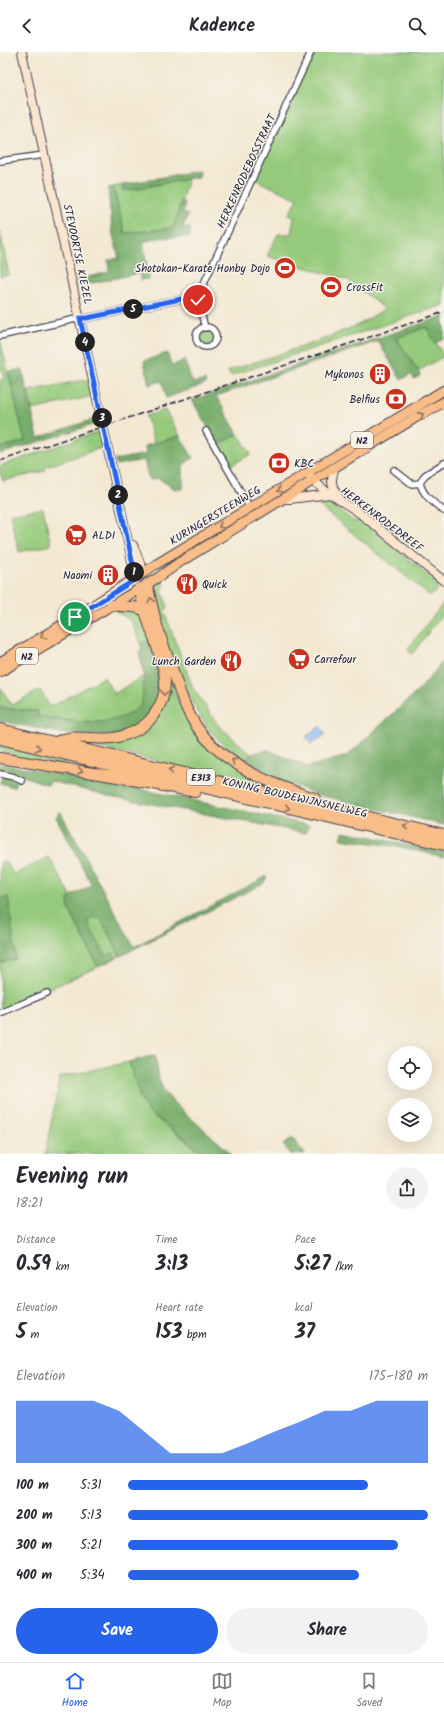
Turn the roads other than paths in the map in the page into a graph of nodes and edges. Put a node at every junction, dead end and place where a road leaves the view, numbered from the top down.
1 (22, 52) edge
2 (311, 52) edge
3 (44, 155) junction
4 (0, 161) edge
5 (196, 296) junction
6 (80, 318) junction
7 (205, 328) dead end
8 (0, 336) edge
9 (441, 392) edge
10 (444, 402) edge
11 (206, 431) dead end
12 (444, 463) edge
13 (335, 467) junction
14 (394, 470) dead end
15 (311, 477) junction
16 (420, 483) junction
17 (330, 494) junction
18 (285, 499) junction
19 (340, 500) junction
20 (250, 508) junction
21 (444, 511) edge
22 (126, 532) junction
23 (144, 573) junction
24 (444, 581) edge
25 (140, 584) junction
26 (111, 605) junction
27 (145, 611) junction
28 (0, 662) edge
29 (0, 672) edge
30 (0, 729) edge
31 (0, 739) edge
32 (56, 742) junction
33 (0, 758) edge
34 (0, 774) edge
35 (22, 781) dead end
36 (240, 797) junction
37 (346, 812) junction
38 (444, 835) edge
39 (444, 845) edge
40 (47, 993) dead end
41 (0, 1014) edge

1 - 3 main road, STEVOORTSE KIEZEL
2 - 5 street, HERKENRODEBOSSTRAAT
3 - 4 street
3 - 6 main road, STEVOORTSE KIEZEL
5 - 6 street
5 - 7 street
6 - 8 street
6 - 22 main road, STEVOORTSE KIEZEL
9 - 10 street
9 - 15 main road, KURINGERSTEENWEG / N2
13 -> 10 main road, KURINGERSTEENWEG / N2
11 - 20 street
12 - 16 street
13 - 15 main road, KURINGERSTEENWEG / N2
13 - 19 main road
14 - 16 street
15 - 17 main road, HERKENRODEDREEF
15 - 18 main road, KURINGERSTEENWEG / N2
15 -> 20 main road, KURINGERSTEENWEG / N2
16 - 21 street
17 - 18 main road
17 - 19 main road, HERKENRODEDREEF
18 - 25 main road, KURINGERSTEENWEG / N2
19 - 24 main road, HERKENRODEDREEF
20 -> 23 main road, KURINGERSTEENWEG / N2
22 - 23 main road, STEVOORTSE KIEZEL
22 - 25 main road, STEVOORTSE KIEZEL
23 - 25 main road, STEVOORTSE KIEZEL
25 - 26 main road, KURINGERSTEENWEG / N2
25 - 27 highway
25 -> 28 main road, KURINGERSTEENWEG / N2
37 -> 25 highway
26 - 27 highway
26 - 29 main road, KURINGERSTEENWEG / N2
27 -> 32 highway
30 - 32 highway, KONING BOUDEWIJNSNELWEG / E313
31 -> 36 highway, KONING BOUDEWIJNSNELWEG / E313
37 -> 32 highway, KONING BOUDEWIJNSNELWEG / E313
33 -> 36 highway
34 - 35 street
36 -> 39 highway, KONING BOUDEWIJNSNELWEG / E313
38 -> 37 highway, KONING BOUDEWIJNSNELWEG / E313
40 - 41 street

